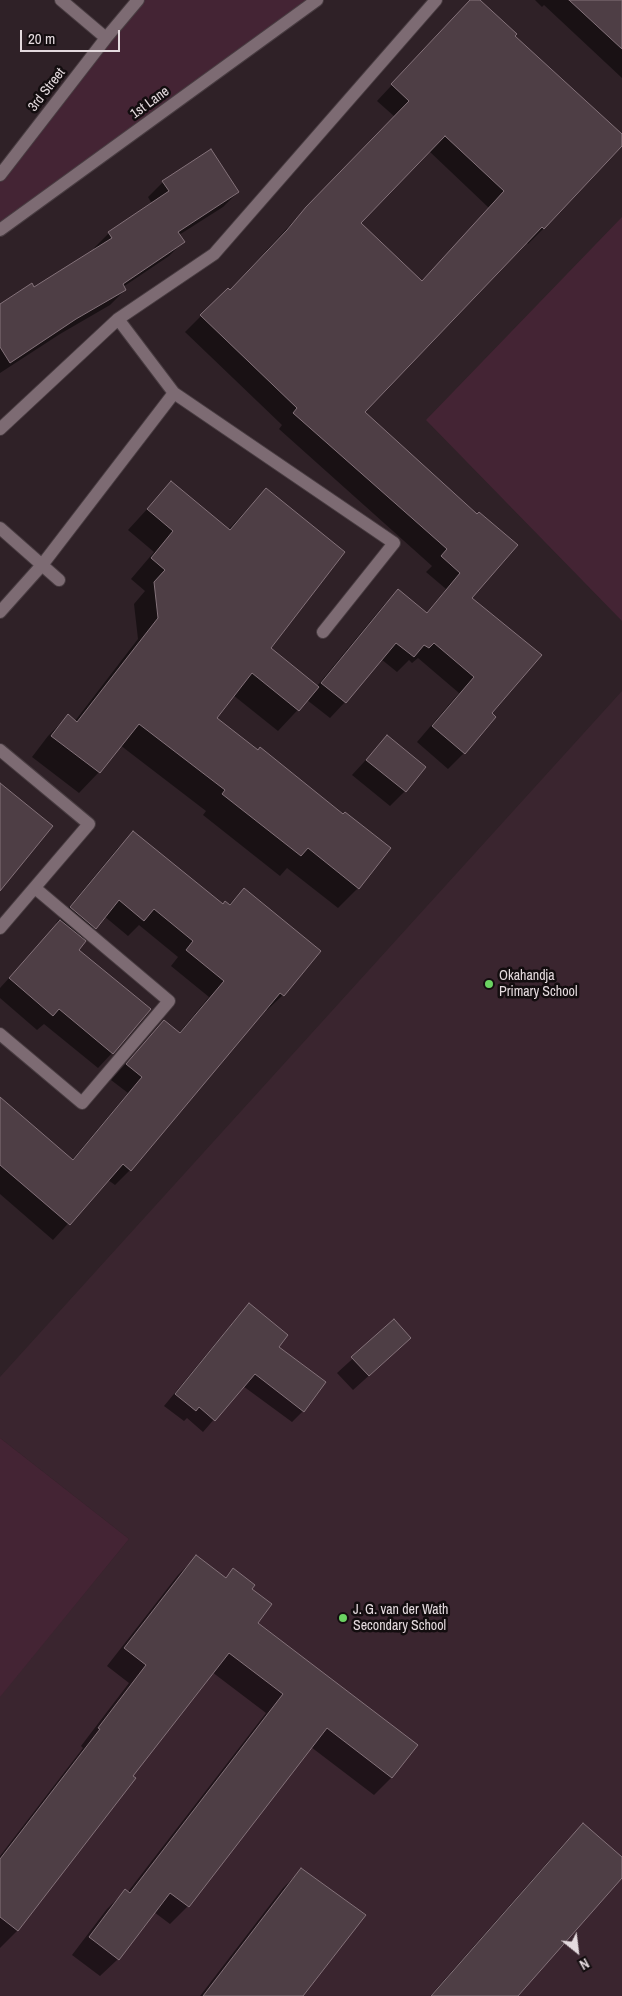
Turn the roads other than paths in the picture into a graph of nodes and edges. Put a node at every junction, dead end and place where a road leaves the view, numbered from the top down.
1 (61, 0) edge
2 (138, 0) edge
3 (318, 0) edge
4 (436, 0) edge
5 (106, 38) junction
6 (0, 175) edge
7 (0, 230) edge
8 (118, 319) junction
9 (174, 393) junction
10 (0, 428) edge
11 (0, 528) edge
12 (42, 565) junction
13 (59, 580) dead end
14 (0, 612) edge
15 (323, 632) dead end
16 (0, 750) edge
17 (35, 888) junction
18 (0, 928) edge
19 (0, 1034) edge

1 - 5 street
2 - 5 street, 3rd Street
3 - 7 street, 1st Lane
4 - 8 street
5 - 6 street, 3rd Street
8 - 9 street
8 - 10 street
9 - 12 street
9 - 15 street
11 - 12 street
12 - 13 street
12 - 14 street
16 - 17 street
17 - 18 street
17 - 19 street

